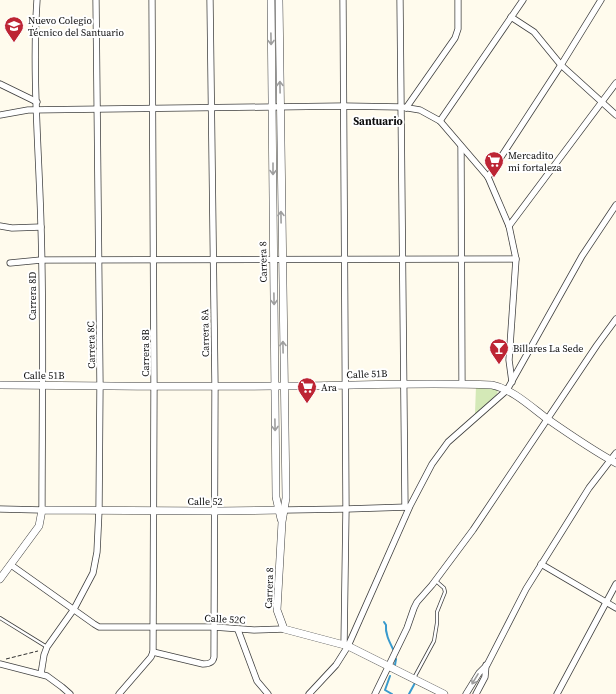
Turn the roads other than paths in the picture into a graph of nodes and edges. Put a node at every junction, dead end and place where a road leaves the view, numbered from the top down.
1 (37, 0) edge
2 (96, 0) edge
3 (152, 0) edge
4 (210, 0) edge
5 (271, 0) edge
6 (279, 0) edge
7 (343, 0) edge
8 (400, 0) edge
9 (458, 0) edge
10 (523, 0) edge
11 (601, 0) edge
12 (511, 17) junction
13 (561, 65) junction
14 (616, 83) edge
15 (0, 84) edge
16 (601, 101) junction
17 (37, 102) junction
18 (343, 106) junction
19 (280, 107) junction
20 (154, 108) junction
21 (212, 108) junction
22 (272, 108) junction
23 (404, 108) junction
24 (98, 109) junction
25 (37, 110) junction
26 (0, 115) edge
27 (616, 115) edge
28 (440, 121) junction
29 (461, 147) junction
30 (488, 177) junction
31 (616, 205) edge
32 (0, 226) edge
33 (509, 226) junction
34 (41, 227) junction
35 (273, 259) junction
36 (282, 259) junction
37 (344, 259) junction
38 (402, 259) junction
39 (462, 259) junction
40 (516, 259) junction
41 (41, 260) junction
42 (98, 260) junction
43 (154, 260) junction
44 (213, 260) junction
45 (10, 263) dead end
46 (616, 319) edge
47 (512, 382) junction
48 (403, 383) junction
49 (462, 383) junction
50 (0, 385) edge
51 (42, 385) junction
52 (100, 386) junction
53 (154, 386) junction
54 (215, 386) junction
55 (275, 386) junction
56 (284, 386) junction
57 (345, 386) junction
58 (507, 390) junction
59 (547, 418) junction
60 (616, 453) edge
61 (614, 462) edge
62 (407, 507) junction
63 (0, 509) edge
64 (346, 509) junction
65 (42, 510) junction
66 (99, 510) junction
67 (282, 510) junction
68 (154, 511) junction
69 (215, 511) junction
70 (541, 564) junction
71 (6, 568) edge
72 (0, 579) edge
73 (436, 580) junction
74 (616, 584) edge
75 (606, 602) junction
76 (616, 608) edge
77 (74, 609) junction
78 (0, 618) edge
79 (154, 627) junction
80 (214, 627) junction
81 (284, 629) junction
82 (238, 630) junction
83 (346, 646) junction
84 (47, 647) junction
85 (153, 652) junction
86 (0, 664) edge
87 (486, 665) junction
88 (389, 666) junction
89 (41, 674) junction
90 (414, 679) junction
91 (70, 694) edge
92 (119, 694) edge
93 (268, 694) edge
94 (309, 694) edge
95 (375, 694) edge
96 (444, 694) edge
97 (466, 694) edge
98 (476, 694) edge
99 (557, 694) edge

1 - 17 street, Carrera 8D
2 - 24 street, Carrera 8C
3 - 20 street, Carrera 8B
4 - 21 street, Carrera 8A
5 -> 22 street, Carrera 8
19 -> 6 street, Carrera 8
7 - 18 street
8 - 23 street
9 - 23 street
10 - 12 street
11 - 13 street
12 - 13 street
12 - 28 street
13 - 16 street
13 - 30 street
14 - 16 street
15 - 17 street
16 - 27 street
16 - 33 street
17 - 25 street, Carrera 8D
18 - 19 street
18 - 23 street
18 - 37 street
19 - 22 street
36 -> 19 street, Carrera 8
20 - 21 street
20 - 24 street
20 - 43 street, Carrera 8B
21 - 22 street
21 - 44 street, Carrera 8A
22 -> 35 street, Carrera 8
23 - 28 street
23 - 38 street
24 - 25 street
24 - 42 street, Carrera 8C
25 - 26 street
25 - 34 street, Carrera 8D
28 - 29 street
29 - 30 street
29 - 39 street
30 - 33 street
31 - 47 street
32 - 34 street
33 - 40 street
34 - 41 street, Carrera 8D
35 - 36 street
35 - 44 street
35 -> 55 street, Carrera 8
36 - 37 street
56 -> 36 street, Carrera 8
37 - 38 street
37 - 57 street
38 - 39 street
38 - 48 street
39 - 40 street
39 - 49 street
40 - 47 street
41 - 42 street
41 - 45 street
41 - 51 street, Carrera 8D
42 - 43 street
42 - 52 street, Carrera 8C
43 - 44 street
43 - 53 street, Carrera 8B
44 - 54 street, Carrera 8A
46 - 59 street
47 - 58 street
48 - 49 street, Calle 51B
48 - 57 street, Calle 51B
48 - 62 street
49 - 58 street, Calle 51B
50 - 51 street, Calle 51B
51 - 52 street, Calle 51B
51 - 65 street, Carrera 8D
52 - 53 street, Calle 51B
52 - 66 street, Carrera 8C
53 - 54 street, Calle 51B
53 - 68 street, Carrera 8B
54 - 55 street, Calle 51B
54 - 69 street, Carrera 8A
55 - 56 street, Calle 51B
55 -> 67 street, Carrera 8
56 - 57 street, Calle 51B
56 - 67 street, Carrera 8
57 - 64 street
58 - 59 street, Calle 51B
58 - 62 street
59 - 61 street, Calle 51B
59 - 73 street
60 - 61 street
61 - 70 street
62 - 64 street, Calle 52
62 - 83 street
63 - 65 street, Calle 52
64 - 67 street, Calle 52
64 - 83 street
65 - 66 street, Calle 52
65 - 71 street, Carrera 8D
66 - 68 street, Calle 52
66 - 77 street, Carrera 8C
67 - 69 street, Calle 52
67 - 81 street, Carrera 8
68 - 69 street, Calle 52
68 - 79 street, Carrera 8B
69 - 80 street, Carrera 8A
70 - 75 street
70 - 87 street
71 - 72 street, Carrera 8D
71 - 77 street, Calle 52C
73 - 88 street
73 - 90 lane
74 - 75 street
75 - 76 street
75 - 99 street
77 - 79 street, Calle 52C
77 - 84 street, Carrera 8C
78 - 84 lane
79 - 80 street, Calle 52C
79 - 85 street, Carrera 8B
80 - 82 street, Calle 52C
80 - 85 street, Carrera 8A
81 - 82 street, Calle 52C
81 - 83 street, Calle 52C
82 - 93 street
83 - 88 street, Calle 52C
83 - 94 street
84 - 89 street, Carrera 8C
85 - 92 street
86 - 89 street
87 -> 97 street
87 - 98 street
88 - 90 street, Calle 52C
88 - 95 street
89 - 91 street
90 - 96 street, Calle 52C

